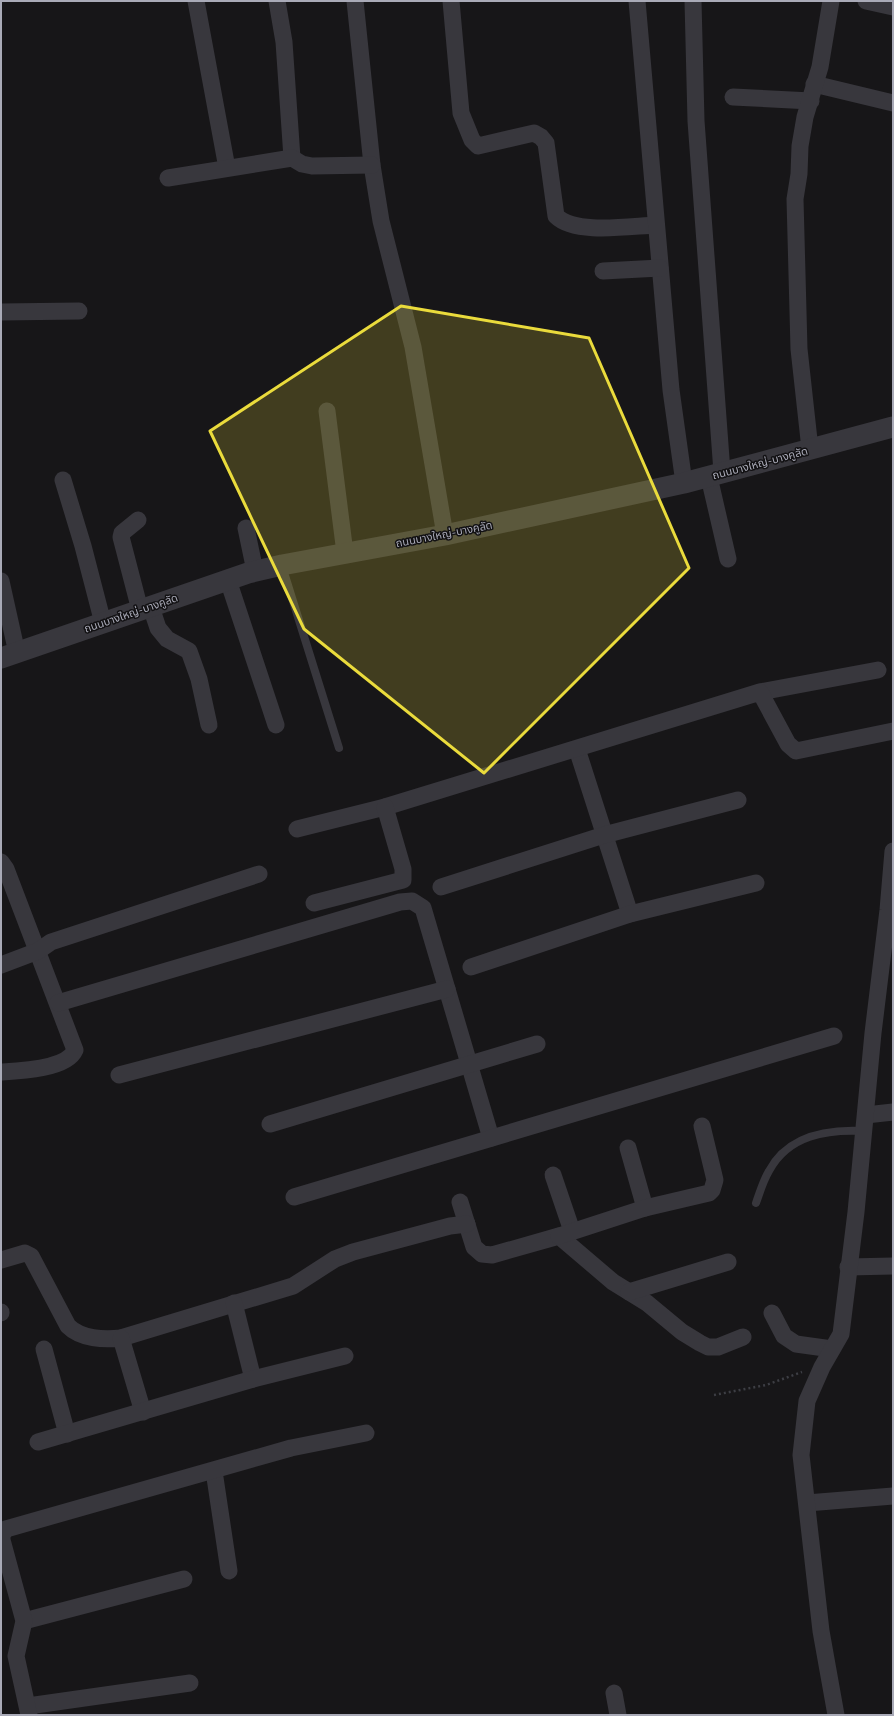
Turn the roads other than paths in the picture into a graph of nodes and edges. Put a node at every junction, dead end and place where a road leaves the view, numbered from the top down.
1 (196, 1) edge
2 (277, 1) edge
3 (355, 1) edge
4 (451, 1) edge
5 (637, 1) edge
6 (693, 1) edge
7 (831, 1) edge
8 (866, 1) edge
9 (893, 7) edge
10 (814, 84) junction
11 (733, 97) dead end
12 (811, 101) junction
13 (893, 103) edge
14 (292, 158) junction
15 (372, 165) junction
16 (227, 168) junction
17 (168, 178) dead end
18 (656, 225) junction
19 (660, 268) junction
20 (603, 271) dead end
21 (78, 311) dead end
22 (1, 312) edge
23 (326, 411) dead end
24 (893, 427) edge
25 (810, 449) junction
26 (716, 474) junction
27 (63, 480) dead end
28 (684, 483) junction
29 (138, 520) dead end
30 (246, 528) dead end
31 (445, 535) junction
32 (345, 553) junction
33 (728, 559) dead end
34 (282, 565) junction
35 (255, 571) junction
36 (228, 580) junction
37 (1, 581) edge
38 (145, 608) junction
39 (103, 623) junction
40 (9, 656) edge
41 (878, 670) dead end
42 (760, 692) junction
43 (209, 725) dead end
44 (276, 725) dead end
45 (893, 731) edge
46 (339, 748) dead end
47 (576, 749) junction
48 (738, 800) dead end
49 (385, 807) junction
50 (297, 829) dead end
51 (604, 834) junction
52 (893, 851) edge
53 (1, 862) edge
54 (259, 874) dead end
55 (756, 883) dead end
56 (442, 887) dead end
57 (314, 903) dead end
58 (630, 914) junction
59 (38, 951) junction
60 (1, 965) edge
61 (471, 967) dead end
62 (887, 971) edge
63 (447, 989) junction
64 (58, 1003) junction
65 (834, 1036) dead end
66 (537, 1044) dead end
67 (470, 1064) junction
68 (1, 1072) edge
69 (119, 1075) dead end
70 (893, 1112) edge
71 (865, 1123) junction
72 (270, 1124) dead end
73 (702, 1126) dead end
74 (491, 1138) junction
75 (628, 1148) dead end
76 (553, 1175) dead end
77 (294, 1197) dead end
78 (460, 1202) dead end
79 (756, 1203) dead end
80 (645, 1208) junction
81 (466, 1224) junction
82 (565, 1234) junction
83 (1, 1260) edge
84 (728, 1262) dead end
85 (893, 1266) edge
86 (848, 1267) junction
87 (629, 1292) junction
88 (234, 1303) junction
89 (772, 1313) dead end
90 (743, 1336) dead end
91 (121, 1338) junction
92 (44, 1349) dead end
93 (832, 1349) junction
94 (345, 1356) dead end
95 (253, 1379) junction
96 (143, 1412) junction
97 (366, 1433) dead end
98 (67, 1434) junction
99 (38, 1442) dead end
100 (214, 1471) junction
101 (893, 1496) edge
102 (807, 1503) junction
103 (229, 1571) dead end
104 (184, 1579) dead end
105 (24, 1621) junction
106 (8, 1655) edge
107 (190, 1683) dead end
108 (614, 1693) dead end
109 (28, 1710) edge
110 (618, 1715) edge
111 (836, 1715) edge

1 - 16 street
2 - 14 street
3 - 15 street
4 - 18 street
5 - 18 street
6 - 26 street
7 - 10 street
8 - 9 street
10 - 12 street
10 - 13 street
11 - 12 street
12 - 25 street
14 - 15 street
14 - 16 street
15 - 31 street
16 - 17 street
18 - 19 street
19 - 20 street
19 - 28 street
21 - 22 street
23 - 32 street
24 - 25 street, ถนนบางใหญ่-บางคูลัด
25 - 26 street, ถนนบางใหญ่-บางคูลัด
26 - 28 street, ถนนบางใหญ่-บางคูลัด
26 - 33 street
27 - 39 street
28 - 31 street, ถนนบางใหญ่-บางคูลัด
29 - 38 street
30 - 35 street
31 - 32 street, ถนนบางใหญ่-บางคูลัด
32 - 34 street, ถนนบางใหญ่-บางคูลัด
34 - 35 street, ถนนบางใหญ่-บางคูลัด
34 - 46 lane
35 - 36 street, ถนนบางใหญ่-บางคูลัด
36 - 38 street, ถนนบางใหญ่-บางคูลัด
36 - 44 street
37 - 40 street
38 - 39 street, ถนนบางใหญ่-บางคูลัด
38 - 43 street
39 - 40 street, ถนนบางใหญ่-บางคูลัด
41 - 42 street
42 - 45 street
42 - 47 street
47 - 49 street
47 - 51 street
48 - 51 street
49 - 50 street
49 - 57 street
51 - 56 street
51 - 58 street
52 - 62 street
53 - 59 street
54 - 59 street
55 - 58 street
58 - 61 street
59 - 60 street
59 - 64 street
62 - 71 street
63 - 64 street
63 - 67 street
63 - 69 street
64 - 68 street
65 - 74 street
66 - 67 street
67 - 72 street
67 - 74 street
70 - 71 street
71 - 79 lane
71 - 86 street
73 - 80 street
74 - 77 street
75 - 80 street
76 - 82 street
78 - 81 street
80 - 82 street
81 - 82 street
81 - 88 street
82 - 87 street
83 - 91 street
84 - 87 street
85 - 86 street
86 - 93 street
87 - 90 street
88 - 91 street
88 - 95 street
89 - 93 street
91 - 96 street
92 - 98 street
93 - 102 street
94 - 95 street
95 - 96 street
96 - 98 street
97 - 100 street
98 - 99 street
100 - 103 street
100 - 105 street
101 - 102 street
102 - 111 street
104 - 105 street
105 - 106 street
106 - 109 street
107 - 109 street
108 - 110 street

